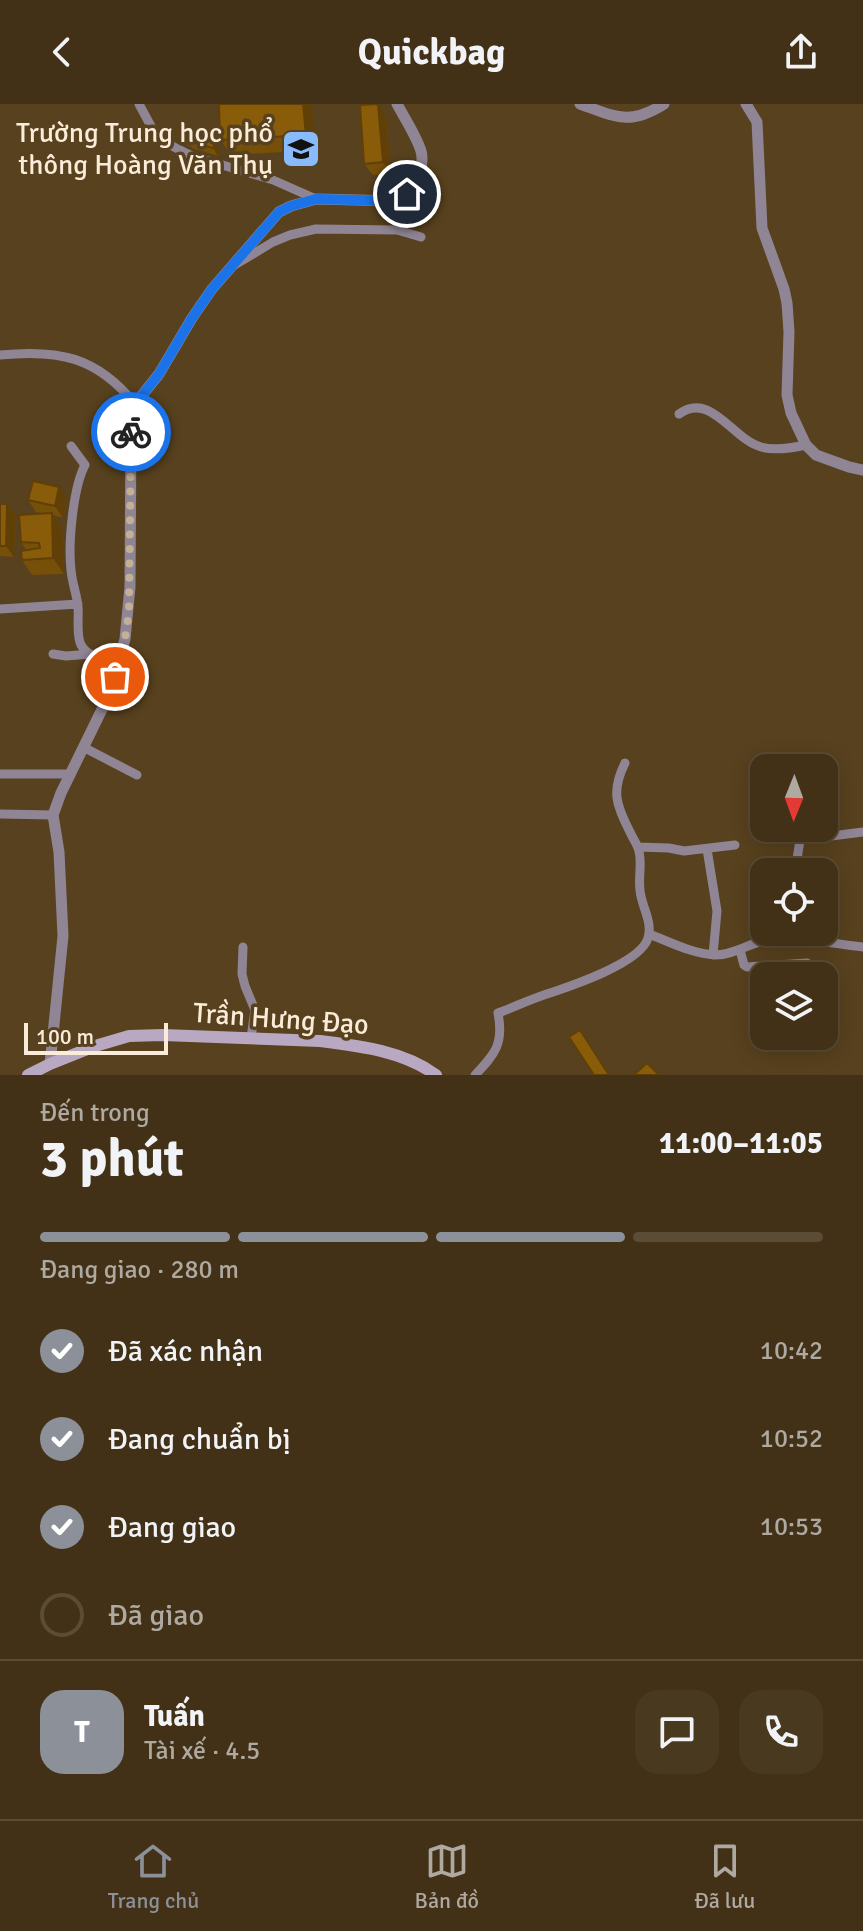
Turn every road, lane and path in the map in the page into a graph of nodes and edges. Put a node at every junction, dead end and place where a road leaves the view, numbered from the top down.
1 (139, 104) edge
2 (397, 104) edge
3 (580, 104) edge
4 (664, 104) edge
5 (746, 104) edge
6 (316, 199) junction
7 (421, 237) dead end
8 (230, 267) junction
9 (0, 355) edge
10 (135, 404) junction
11 (679, 414) dead end
12 (806, 445) junction
13 (71, 446) dead end
14 (863, 470) edge
15 (78, 604) junction
16 (0, 609) edge
17 (53, 654) dead end
18 (91, 654) junction
19 (120, 662) junction
20 (83, 747) junction
21 (625, 763) dead end
22 (0, 774) edge
23 (70, 774) junction
24 (137, 775) dead end
25 (0, 814) edge
26 (53, 815) junction
27 (863, 832) edge
28 (735, 845) dead end
29 (638, 847) junction
30 (707, 849) junction
31 (797, 858) edge
32 (649, 934) junction
33 (838, 944) edge
34 (750, 946) edge
35 (243, 947) dead end
36 (863, 947) edge
37 (740, 950) junction
38 (713, 955) junction
39 (750, 967) edge
40 (251, 1038) junction
41 (50, 1064) junction
42 (28, 1075) edge
43 (436, 1075) edge
44 (475, 1075) edge

1 - 6 street
2 - 6 street
3 - 4 street
5 - 12 street
6 - 8 street
7 - 8 street
8 - 10 street
9 - 10 street
10 - 19 street
11 - 12 street
12 - 14 street
13 - 15 street
15 - 16 street
15 - 18 street
17 - 18 street
18 - 19 street
19 - 20 street
20 - 23 street
20 - 24 street
21 - 29 street
22 - 23 street
23 - 26 street
25 - 26 street
26 - 41 street
27 - 31 street
28 - 30 street
29 - 30 street
29 - 32 street
30 - 38 street
32 - 38 street
32 - 44 street
33 - 36 street
34 - 37 street
35 - 40 street
37 - 38 street
37 - 39 street
40 - 41 main road, Trần Hưng Đạo
40 - 43 main road, Trần Hưng Đạo
41 - 42 main road, Trần Hưng Đạo

